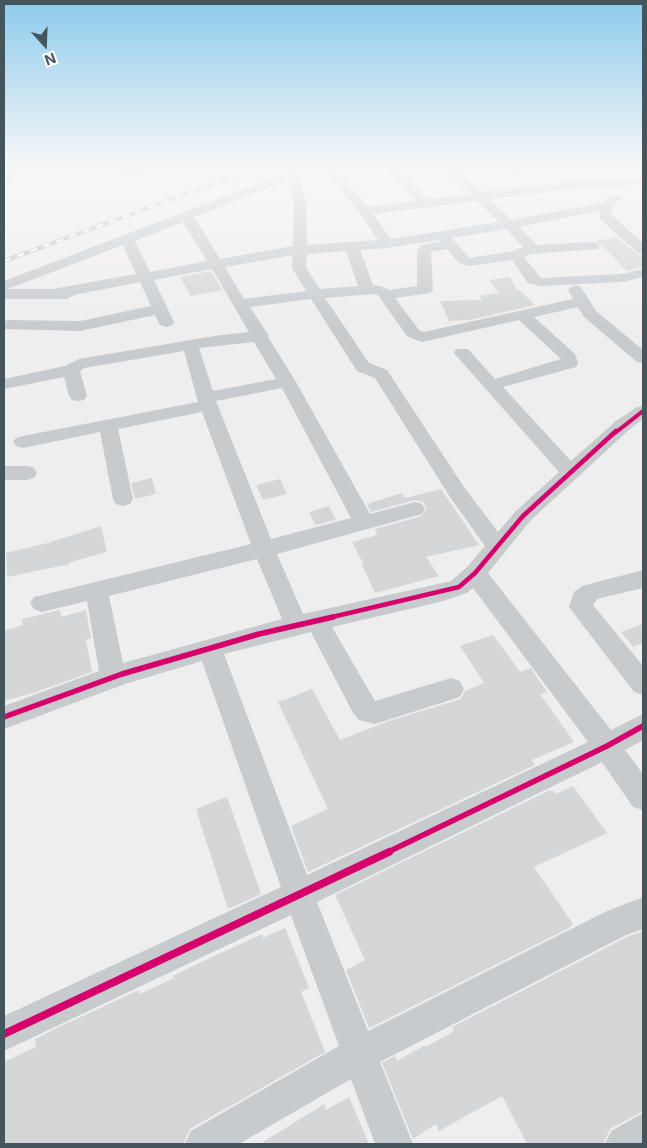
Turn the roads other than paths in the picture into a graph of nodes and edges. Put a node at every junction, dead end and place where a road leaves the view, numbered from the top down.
1 (168, 222) edge
2 (191, 222) edge
3 (300, 222) edge
4 (372, 222) edge
5 (506, 222) edge
6 (521, 222) edge
7 (610, 222) edge
8 (508, 224) junction
9 (127, 239) junction
10 (447, 239) junction
11 (386, 244) junction
12 (593, 246) dead end
13 (352, 247) junction
14 (300, 250) junction
15 (643, 250) edge
16 (522, 252) junction
17 (218, 265) junction
18 (643, 273) edge
19 (145, 278) junction
20 (571, 280) junction
21 (4, 286) edge
22 (366, 289) junction
23 (4, 294) edge
24 (26, 294) junction
25 (53, 294) junction
26 (315, 294) junction
27 (100, 295) dead end
28 (386, 295) junction
29 (583, 301) junction
30 (241, 304) junction
31 (522, 315) junction
32 (6, 329) edge
33 (261, 336) junction
34 (190, 346) junction
35 (462, 353) dead end
36 (643, 358) edge
37 (71, 370) junction
38 (287, 382) junction
39 (4, 384) edge
40 (491, 385) junction
41 (78, 396) dead end
42 (208, 402) junction
43 (643, 411) edge
44 (108, 425) junction
45 (23, 442) dead end
46 (4, 472) edge
47 (570, 472) junction
48 (27, 473) dead end
49 (123, 499) dead end
50 (415, 509) dead end
51 (364, 522) junction
52 (497, 547) junction
53 (264, 549) junction
54 (476, 573) junction
55 (643, 580) edge
56 (96, 590) junction
57 (42, 603) dead end
58 (306, 623) junction
59 (210, 648) junction
60 (113, 677) junction
61 (643, 684) edge
62 (451, 689) dead end
63 (4, 717) edge
64 (643, 726) edge
65 (608, 746) junction
66 (643, 797) edge
67 (299, 895) junction
68 (643, 913) edge
69 (4, 1034) edge
70 (360, 1054) junction
71 (643, 1132) edge
72 (204, 1144) edge
73 (394, 1144) edge
74 (624, 1144) edge

1 - 9 street
2 - 17 street
3 - 14 street
4 - 11 street
5 - 8 street
6 - 8 street
7 - 15 street
8 - 10 street
8 - 16 street
9 - 19 street
9 - 21 street
10 - 11 street
10 - 16 street
10 - 28 street
11 - 13 street
12 - 16 street
13 - 14 street
13 - 22 street
14 - 17 street
14 - 26 street
16 - 20 street
17 - 19 street
17 - 30 street
18 - 20 street
19 - 25 street
19 - 32 street
20 - 29 street
22 - 26 street
22 - 28 street
23 - 24 street
24 - 25 street
24 - 32 street
25 - 27 street
26 - 30 street
26 - 52 street
28 - 31 street
29 - 31 street
29 - 36 street
30 - 33 street
31 - 40 street
33 - 34 street
33 - 38 street
34 - 37 street
34 - 42 street
35 - 40 street
37 - 39 street
37 - 41 street
38 - 42 street
38 - 51 street
40 - 47 street
42 - 44 street
42 - 53 street
43 - 47 street
44 - 45 street
44 - 49 street
46 - 48 street
47 - 52 street
50 - 51 street
51 - 53 street
52 - 54 street
53 - 56 street
53 - 58 street
54 - 58 street
54 - 65 street
55 - 61 street
56 - 57 street
56 - 60 street
58 - 59 street
58 - 62 street
59 - 60 street
59 - 67 street
60 - 63 street
64 - 65 street
65 - 66 street
65 - 67 street
67 - 69 street
67 - 70 street
68 - 70 street
70 - 72 street
70 - 73 street
71 - 74 street

